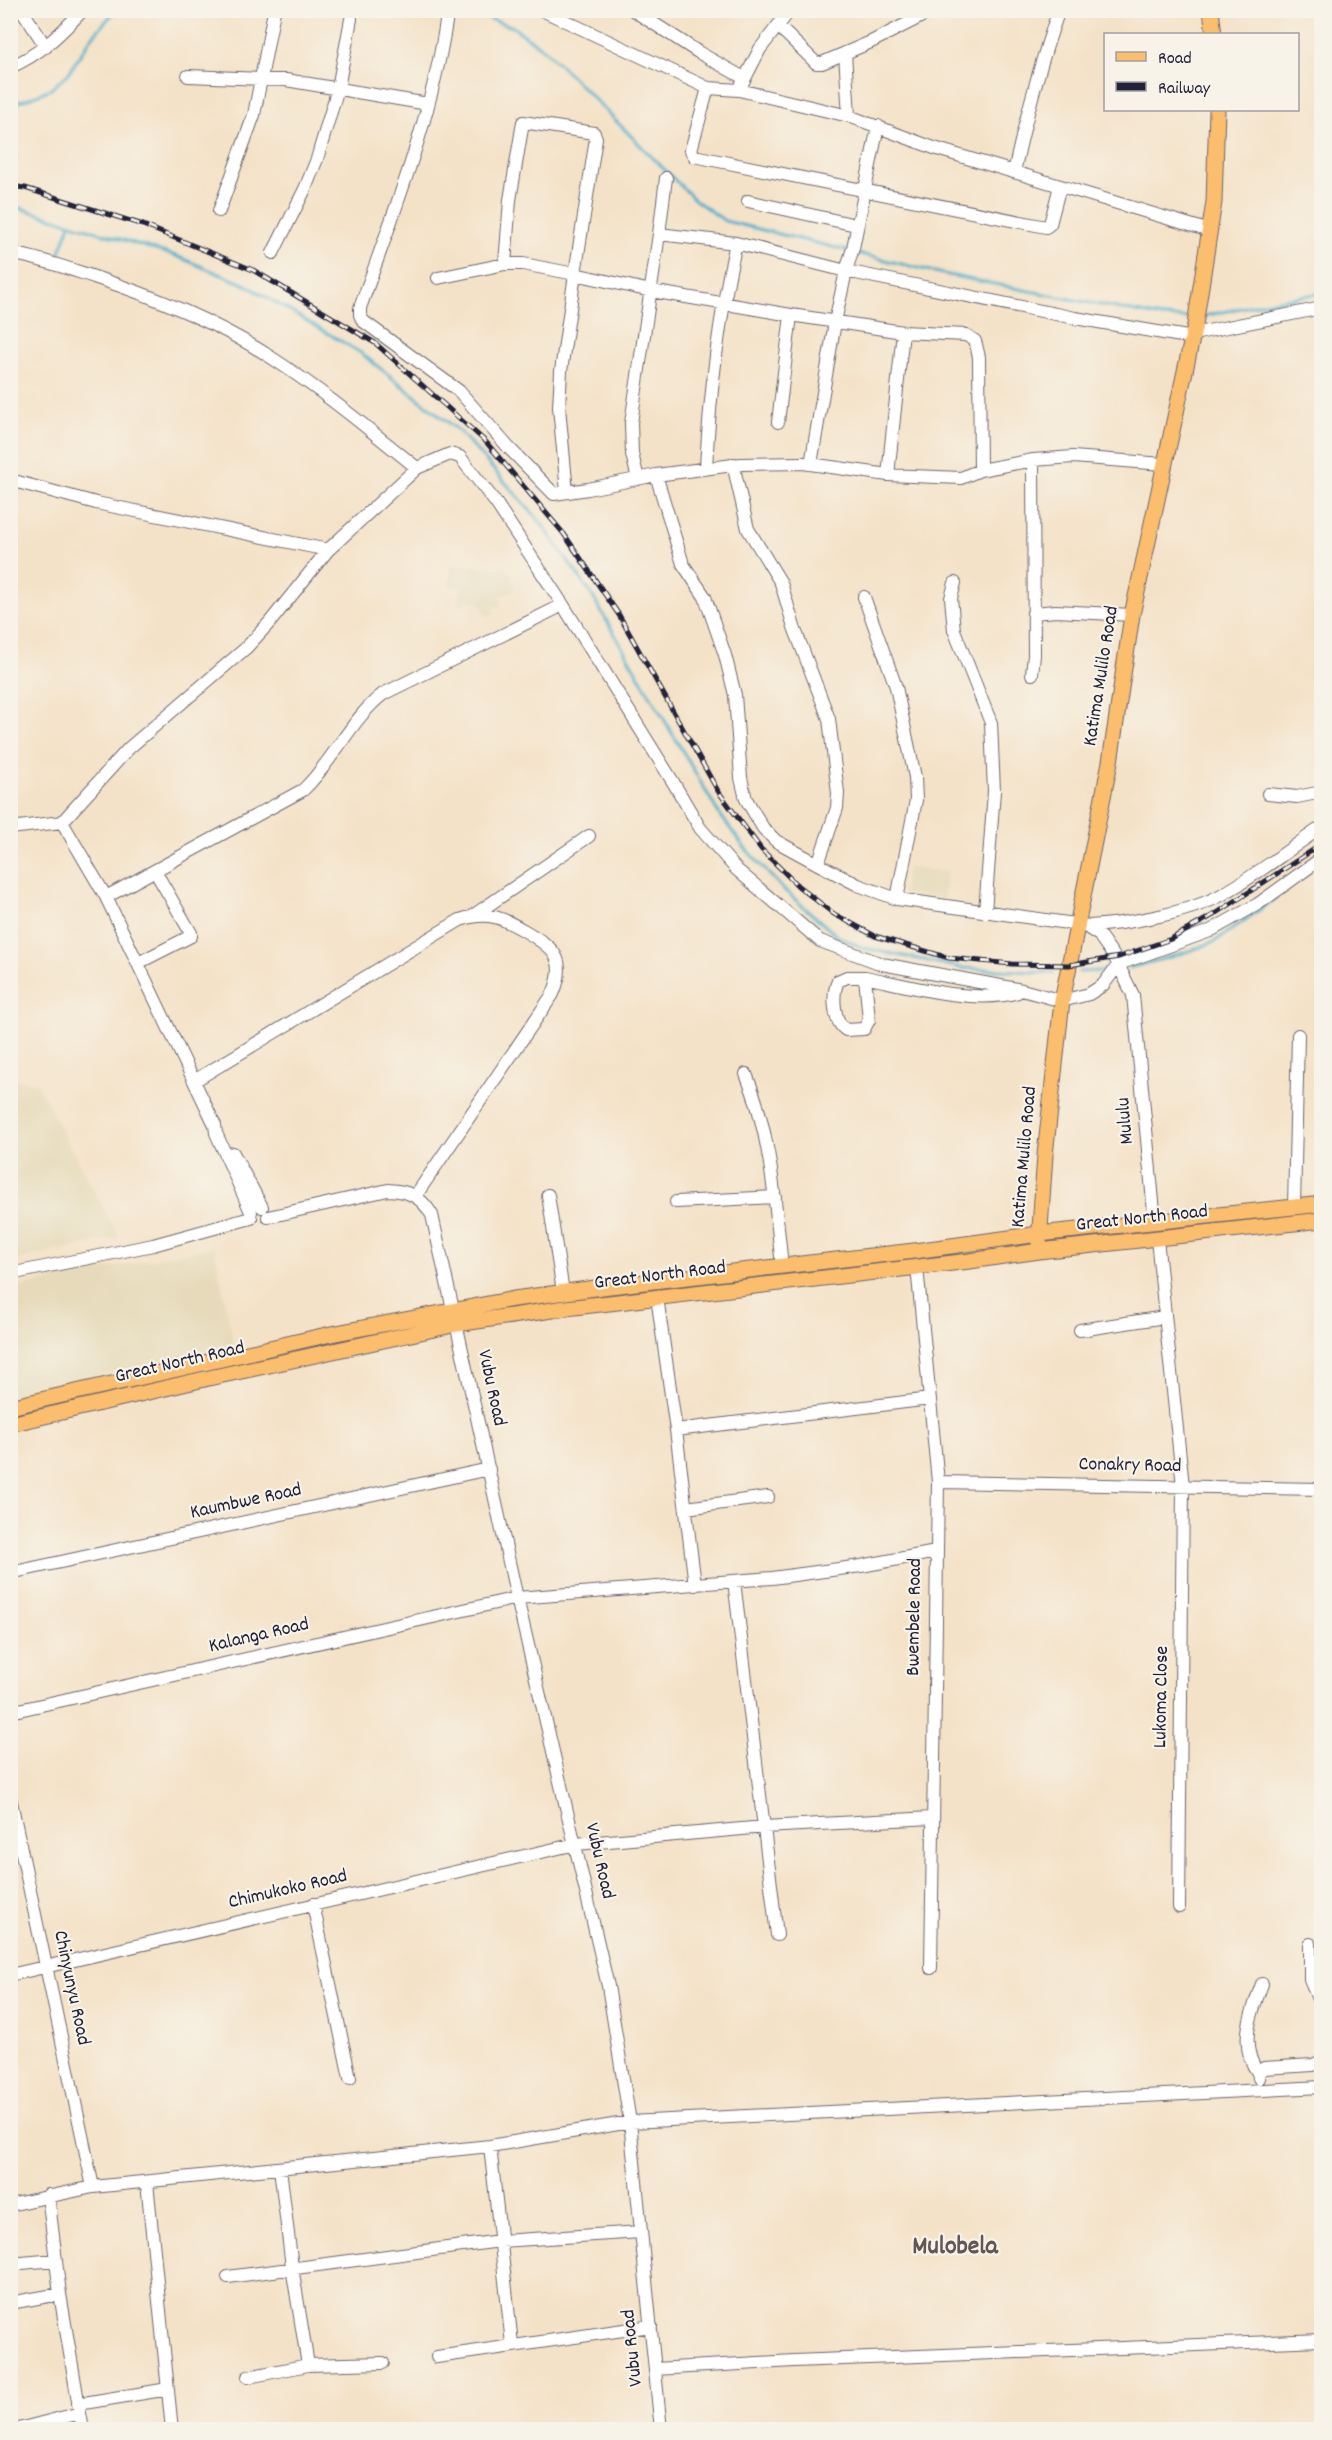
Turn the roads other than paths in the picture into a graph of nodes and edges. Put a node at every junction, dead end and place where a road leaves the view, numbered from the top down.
1 (22, 10) edge
2 (83, 10) edge
3 (542, 10) edge
4 (633, 10) edge
5 (790, 10) edge
6 (934, 10) edge
7 (1059, 10) edge
8 (1211, 10) edge
9 (274, 11) edge
10 (351, 19) dead end
11 (446, 22) dead end
12 (778, 26) junction
13 (1214, 33) edge
14 (46, 47) junction
15 (845, 53) junction
16 (10, 67) edge
17 (188, 76) dead end
18 (261, 78) junction
19 (742, 84) junction
20 (338, 88) junction
21 (708, 88) junction
22 (428, 105) junction
23 (1217, 111) edge
24 (849, 117) junction
25 (878, 126) junction
26 (1014, 172) junction
27 (666, 178) dead end
28 (1060, 186) junction
29 (864, 191) junction
30 (748, 201) dead end
31 (219, 211) dead end
32 (856, 225) junction
33 (1210, 231) junction
34 (659, 234) junction
35 (735, 243) junction
36 (273, 252) dead end
37 (10, 253) edge
38 (505, 264) junction
39 (847, 267) junction
40 (575, 274) junction
41 (438, 278) dead end
42 (651, 291) junction
43 (722, 304) junction
44 (1322, 308) edge
45 (791, 315) junction
46 (835, 322) junction
47 (1195, 327) junction
48 (903, 332) junction
49 (778, 422) dead end
50 (1033, 460) junction
51 (733, 464) junction
52 (811, 464) junction
53 (1164, 464) junction
54 (706, 467) junction
55 (417, 468) junction
56 (980, 470) junction
57 (656, 475) junction
58 (888, 476) junction
59 (638, 479) junction
60 (10, 480) edge
61 (567, 492) junction
62 (328, 550) junction
63 (955, 583) dead end
64 (864, 597) dead end
65 (563, 605) junction
66 (1033, 613) junction
67 (1132, 615) junction
68 (1032, 674) dead end
69 (1322, 792) edge
70 (1268, 794) dead end
71 (62, 822) junction
72 (1322, 827) edge
73 (10, 828) edge
74 (589, 836) dead end
75 (1322, 858) edge
76 (818, 864) junction
77 (155, 871) junction
78 (106, 897) junction
79 (897, 899) junction
80 (985, 912) junction
81 (473, 916) junction
82 (1080, 924) junction
83 (138, 963) junction
84 (1119, 964) junction
85 (865, 977) junction
86 (1022, 990) junction
87 (1062, 1001) junction
88 (1298, 1035) dead end
89 (746, 1074) dead end
90 (194, 1081) junction
91 (416, 1195) junction
92 (548, 1195) dead end
93 (775, 1197) junction
94 (676, 1202) dead end
95 (1322, 1204) edge
96 (1294, 1207) junction
97 (258, 1213) junction
98 (1322, 1220) edge
99 (1155, 1222) junction
100 (1039, 1234) junction
101 (1157, 1239) junction
102 (1040, 1251) junction
103 (782, 1266) junction
104 (917, 1267) junction
105 (10, 1274) edge
106 (563, 1292) junction
107 (657, 1297) junction
108 (456, 1317) junction
109 (1165, 1317) junction
110 (1080, 1330) dead end
111 (930, 1399) junction
112 (10, 1407) edge
113 (10, 1424) edge
114 (676, 1430) junction
115 (489, 1469) junction
116 (938, 1482) junction
117 (1183, 1486) junction
118 (1322, 1489) edge
119 (768, 1497) dead end
120 (686, 1508) junction
121 (936, 1552) junction
122 (10, 1573) edge
123 (734, 1581) junction
124 (695, 1585) junction
125 (517, 1598) junction
126 (10, 1712) edge
127 (10, 1797) edge
128 (932, 1818) junction
129 (764, 1827) junction
130 (576, 1844) junction
131 (16, 1850) edge
132 (313, 1904) junction
133 (1179, 1907) dead end
134 (777, 1935) dead end
135 (1310, 1944) dead end
136 (48, 1968) junction
137 (931, 1968) dead end
138 (10, 1975) edge
139 (1262, 1984) dead end
140 (1322, 2009) edge
141 (1322, 2061) edge
142 (1258, 2073) junction
143 (350, 2078) dead end
144 (1322, 2087) edge
145 (1259, 2088) junction
146 (630, 2122) junction
147 (490, 2146) junction
148 (280, 2169) junction
149 (147, 2182) junction
150 (93, 2187) junction
151 (48, 2195) junction
152 (10, 2205) edge
153 (641, 2232) junction
154 (500, 2241) junction
155 (56, 2260) junction
156 (10, 2264) edge
157 (292, 2267) junction
158 (228, 2277) dead end
159 (60, 2294) junction
160 (10, 2303) edge
161 (651, 2326) junction
162 (1322, 2340) edge
163 (512, 2344) junction
164 (437, 2357) dead end
165 (383, 2363) dead end
166 (308, 2365) junction
167 (655, 2369) junction
168 (248, 2377) dead end
169 (168, 2389) junction
170 (79, 2408) junction
171 (15, 2430) edge
172 (83, 2430) edge
173 (172, 2430) edge
174 (662, 2430) edge

1 - 14 street
2 - 14 street
3 - 21 street
4 - 19 street
5 - 12 street
6 - 15 street
7 - 26 street
8 - 13 main road
9 - 18 street
10 - 20 street
11 - 22 street
12 - 15 street
12 - 19 street
14 - 16 street
15 - 24 street
17 - 18 street
18 - 20 street
18 - 31 street
19 - 21 street
19 - 24 street
20 - 22 street
20 - 36 street
21 - 29 street
22 - 61 street
23 - 33 main road, Katima Mulilo Road
24 - 25 street
25 - 26 street
25 - 29 street
26 - 28 street
27 - 34 street
28 - 29 street
28 - 33 street
29 - 32 street
30 - 32 street
32 - 39 street
33 - 47 main road, Katima Mulilo Road
34 - 35 street
34 - 42 street
35 - 39 street
35 - 43 street
37 - 55 street
38 - 40 street
38 - 40 street
38 - 41 street
39 - 46 street
39 - 47 street
40 - 42 street
40 - 61 street
42 - 43 street
42 - 59 street
43 - 45 street
43 - 54 street
44 - 47 street
45 - 46 street
45 - 49 street
46 - 48 street
46 - 52 street
47 - 53 main road, Katima Mulilo Road
48 - 56 street
48 - 58 street
50 - 53 street
50 - 56 street
50 - 66 street
51 - 52 street
51 - 54 street
51 - 76 street
52 - 58 street
53 - 67 main road, Katima Mulilo Road
54 - 57 street
55 - 62 street
55 - 65 street
56 - 58 street
57 - 59 street
57 - 76 street
59 - 61 street
60 - 62 street
62 - 71 street
63 - 80 street
64 - 79 street
65 - 77 street
65 - 86 street
66 - 67 street
66 - 68 street
67 - 82 main road, Katima Mulilo Road
69 - 70 street
71 - 73 street
71 - 78 street
72 - 82 street
74 - 81 street
75 - 84 street
76 - 79 street
77 - 78 street
77 - 83 street
78 - 83 street
79 - 80 street
80 - 82 street
81 - 90 street
81 - 91 street
82 - 84 street, Mululu
82 - 87 main road, Katima Mulilo Road
83 - 90 street
84 - 87 street
84 - 99 street, Mululu
85 - 85 street
85 - 86 street
86 - 87 street
87 - 100 main road, Katima Mulilo Road
88 - 96 street
89 - 93 street
90 - 97 street
91 - 97 street
91 - 108 street, Vubu Road
92 - 106 street
93 - 94 street
93 - 103 street
95 - 96 main road, Great North Road
96 - 99 main road, Great North Road
97 - 105 street
98 - 101 main road, Great North Road
99 - 100 main road, Great North Road
100 - 102 main road, Katima Mulilo Road
100 - 103 main road, Great North Road
101 - 102 main road, Great North Road
101 - 109 street, Lukoma Close
102 - 104 main road, Great North Road
103 - 106 main road, Great North Road
104 - 107 main road, Great North Road
104 - 111 street, Bwembele Road
106 - 108 main road, Great North Road
107 - 108 main road, Great North Road
107 - 114 street
108 - 112 main road, Great North Road
108 - 113 main road, Great North Road
108 - 115 street, Vubu Road
109 - 110 street
109 - 117 street, Lukoma Close
111 - 114 street
111 - 116 street, Bwembele Road
114 - 120 street
115 - 122 street, Kaumbwe Road
115 - 125 street, Vubu Road
116 - 117 street, Conakry Road
116 - 121 street, Bwembele Road
117 - 118 street, Conakry Road
117 - 133 street, Lukoma Close
119 - 120 street
120 - 124 street
121 - 123 street, Kalanga Road
121 - 128 street, Bwembele Road
123 - 124 street, Kalanga Road
123 - 129 street
124 - 125 street, Kalanga Road
125 - 126 street, Kalanga Road
125 - 130 street, Vubu Road
127 - 131 street, Chinyunyu Road
128 - 129 street, Chimukoko Road
128 - 137 street, Bwembele Road
129 - 130 street, Chimukoko Road
129 - 134 street
130 - 132 street, Chimukoko Road
130 - 146 street, Vubu Road
131 - 136 street, Chinyunyu Road
132 - 136 street, Chimukoko Road
132 - 143 street
135 - 140 street
136 - 138 street, Chimukoko Road
136 - 150 street, Chinyunyu Road
139 - 142 street
141 - 142 street
142 - 145 street
144 - 145 street
145 - 146 street
146 - 147 street
146 - 153 street, Vubu Road
147 - 148 street
147 - 154 street
148 - 149 street
148 - 157 street
149 - 150 street
149 - 169 street
150 - 151 street
151 - 152 street
151 - 155 street
153 - 154 street
153 - 161 street, Vubu Road
154 - 157 street
154 - 163 street
155 - 156 street
155 - 159 street
157 - 158 street
157 - 166 street
159 - 160 street
159 - 170 street
161 - 163 street
161 - 167 street, Vubu Road
162 - 167 street
163 - 164 street
165 - 166 street
166 - 168 street
167 - 174 street, Vubu Road
169 - 170 street
169 - 173 street
170 - 171 street
170 - 172 street

